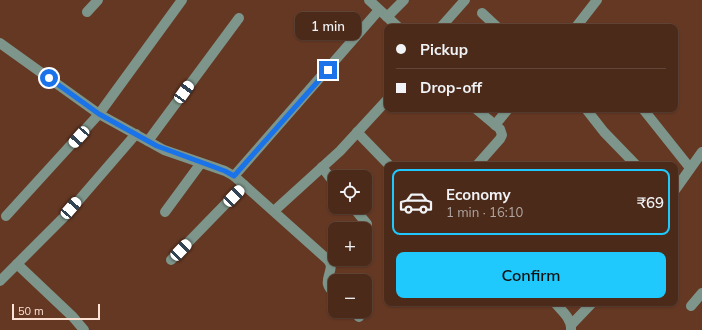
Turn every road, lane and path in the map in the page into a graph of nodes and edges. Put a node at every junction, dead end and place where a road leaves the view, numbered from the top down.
1 (98, 0) edge
2 (182, 0) edge
3 (369, 0) edge
4 (404, 0) edge
5 (464, 0) edge
6 (596, 0) edge
7 (379, 10) junction
8 (86, 12) dead end
9 (482, 13) dead end
10 (387, 17) junction
11 (239, 18) dead end
12 (395, 24) edge
13 (444, 24) edge
14 (494, 24) edge
15 (578, 24) edge
16 (0, 43) edge
17 (384, 103) edge
18 (480, 112) edge
19 (506, 112) edge
20 (588, 112) edge
21 (645, 112) edge
22 (99, 114) junction
23 (495, 125) junction
24 (357, 132) junction
25 (136, 134) junction
26 (148, 141) junction
27 (702, 152) edge
28 (387, 162) edge
29 (480, 162) edge
30 (633, 162) edge
31 (201, 163) junction
32 (322, 167) junction
33 (690, 168) junction
34 (328, 175) edge
35 (234, 176) junction
36 (244, 185) junction
37 (678, 186) edge
38 (274, 211) junction
39 (165, 212) dead end
40 (359, 214) edge
41 (6, 216) dead end
42 (365, 222) edge
43 (171, 260) dead end
44 (16, 264) junction
45 (329, 274) edge
46 (0, 281) edge
47 (702, 293) edge
48 (558, 306) edge
49 (589, 306) edge
50 (691, 306) dead end
51 (571, 327) edge
52 (84, 330) edge

1 - 8 street
2 - 22 street
3 - 7 street
4 - 10 street
5 - 13 street
6 - 15 street
7 - 10 street
7 - 35 street
9 - 14 street
10 - 12 street
11 - 26 street
16 - 22 street
17 - 24 street
18 - 23 street
19 - 23 street
20 - 30 street
21 - 33 street
22 - 25 street
22 - 41 street
23 - 29 street
24 - 28 street
24 - 32 street
25 - 26 street
25 - 44 street
26 - 31 street
27 - 33 street
31 - 35 street
31 - 39 street
32 - 34 street
32 - 38 street
33 - 37 street
35 - 36 street
36 - 38 street
36 - 43 street
38 - 45 street
40 - 42 street
44 - 46 street
44 - 52 street
47 - 50 street
48 - 51 street
49 - 51 street

